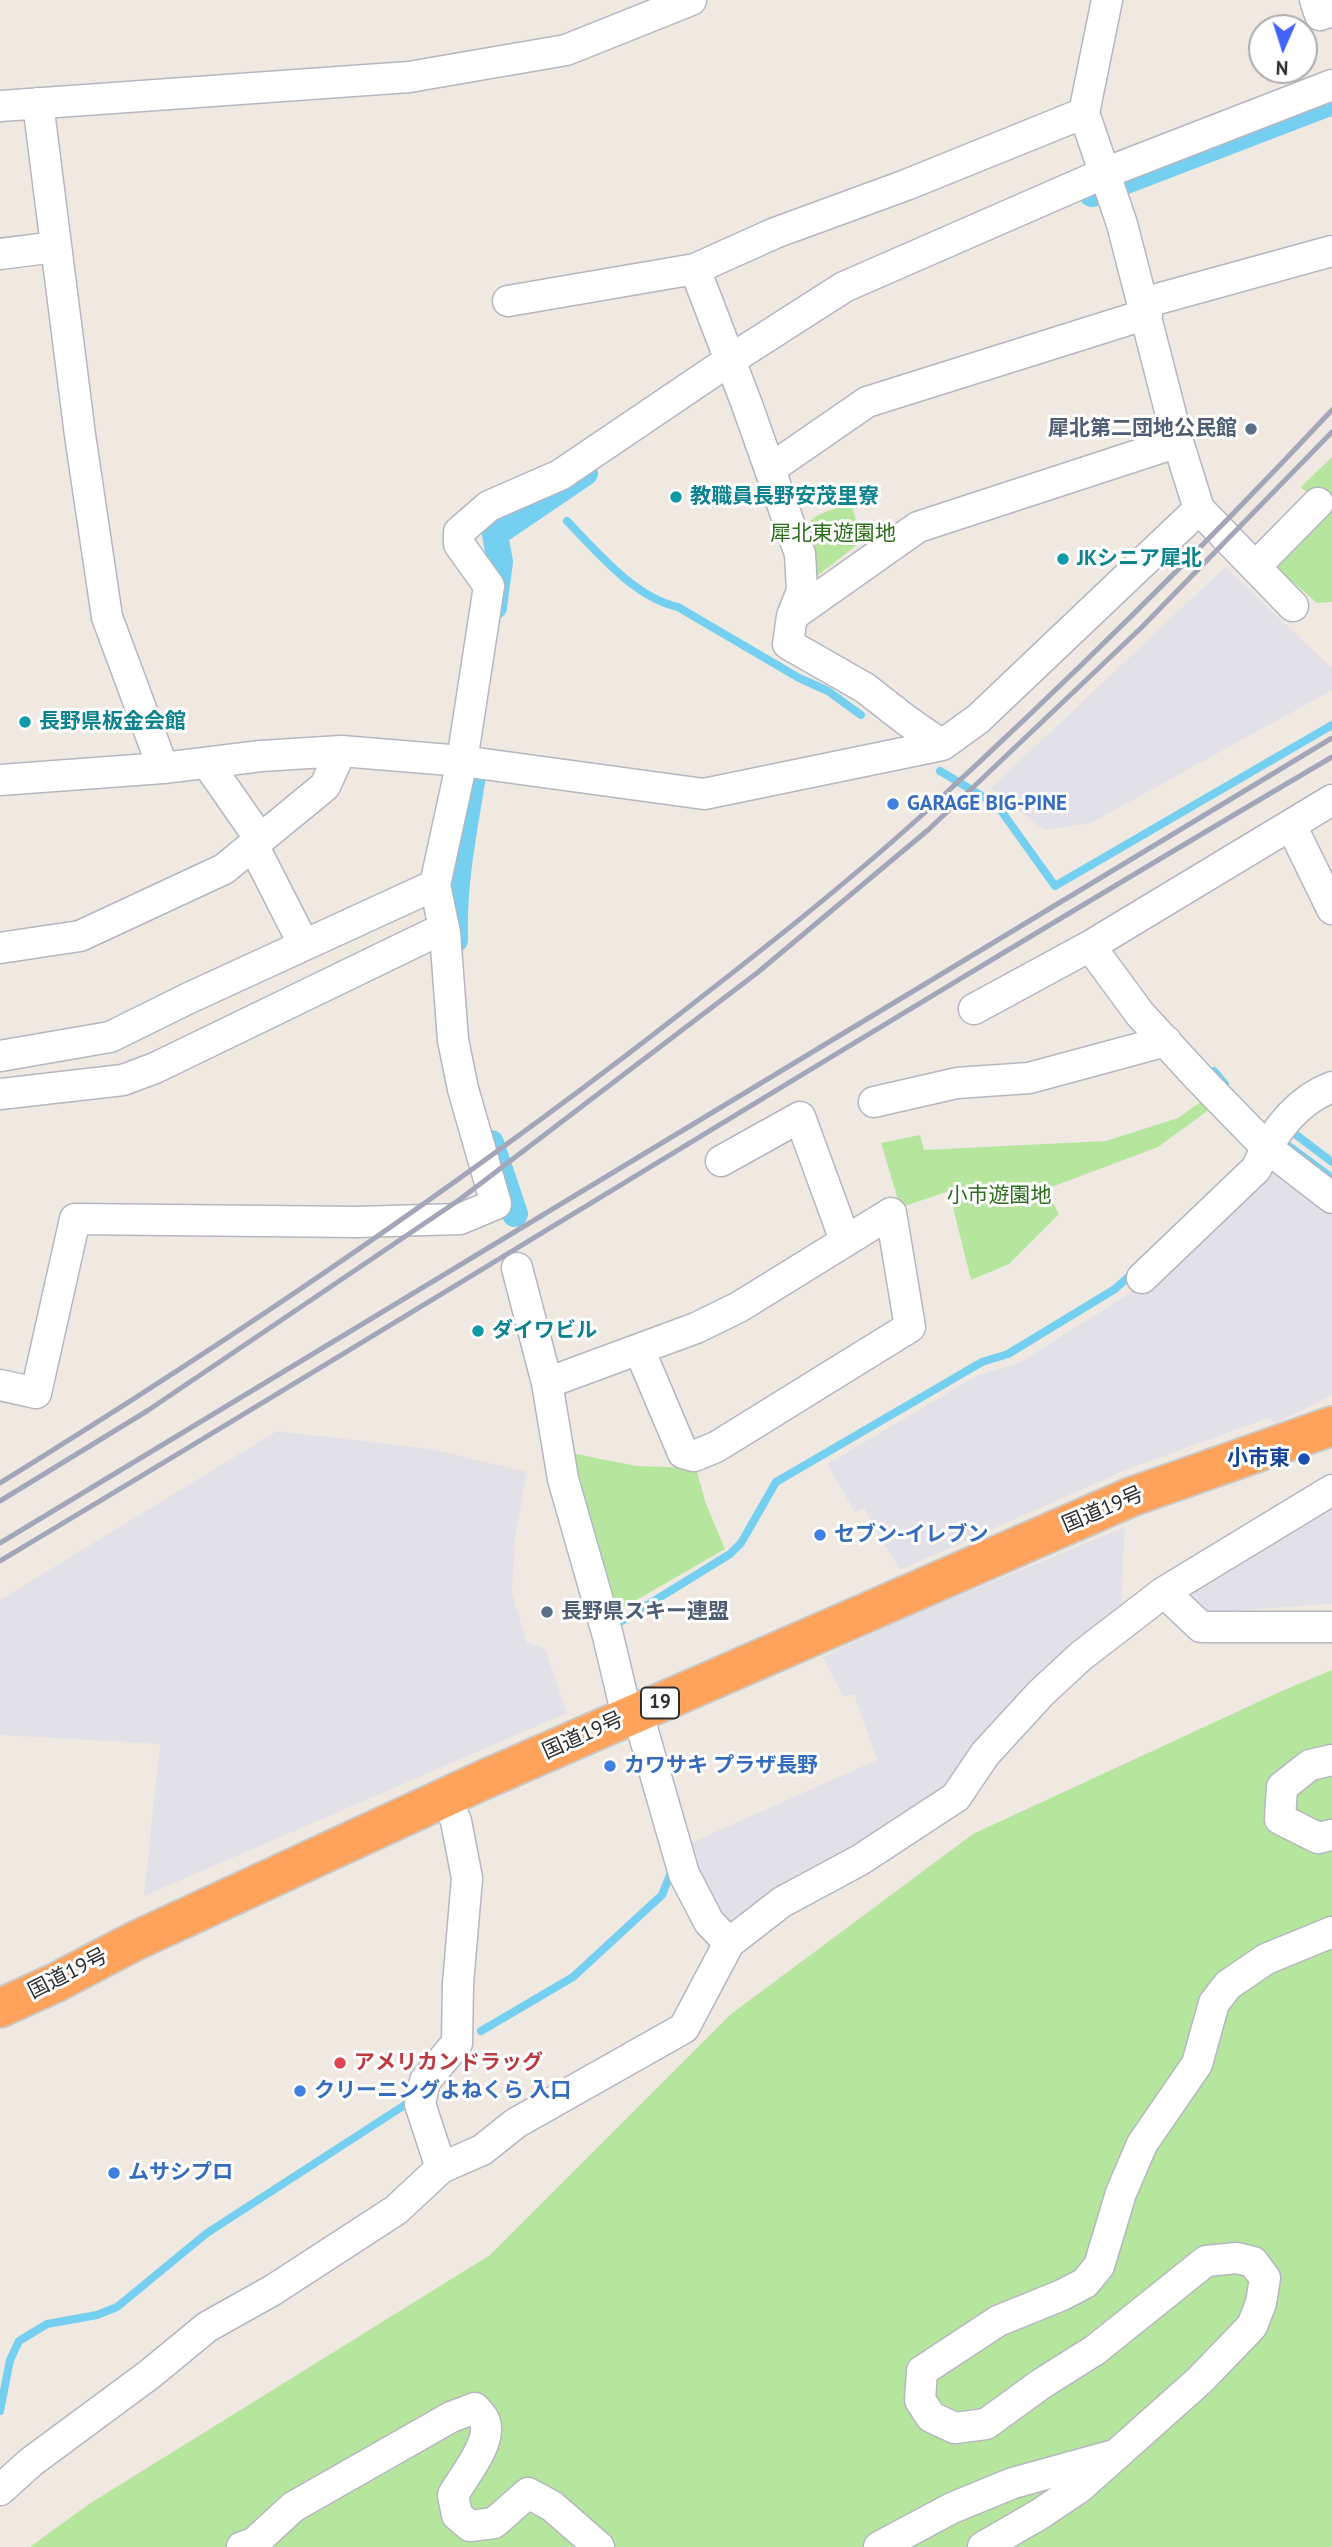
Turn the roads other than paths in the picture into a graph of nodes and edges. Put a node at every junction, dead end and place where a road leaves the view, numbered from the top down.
1 (691, 0) edge
2 (1107, 0) edge
3 (1315, 0) edge
4 (1332, 10) edge
5 (1332, 85) edge
6 (38, 103) junction
7 (0, 106) edge
8 (1084, 113) junction
9 (1105, 173) junction
10 (55, 247) junction
11 (1332, 251) edge
12 (0, 254) edge
13 (695, 269) junction
14 (508, 301) dead end
15 (1145, 308) junction
16 (730, 360) junction
17 (1178, 442) junction
18 (770, 469) junction
19 (1318, 503) dead end
20 (1199, 509) junction
21 (1255, 567) junction
22 (1293, 606) dead end
23 (792, 616) junction
24 (942, 745) junction
25 (341, 751) junction
26 (462, 761) junction
27 (206, 763) junction
28 (163, 768) junction
29 (0, 780) edge
30 (1332, 800) edge
31 (1291, 825) junction
32 (256, 842) junction
33 (435, 885) junction
34 (1332, 909) edge
35 (444, 928) junction
36 (304, 945) junction
37 (1090, 946) junction
38 (0, 948) edge
39 (974, 1009) dead end
40 (1166, 1041) junction
41 (0, 1056) edge
42 (1332, 1087) edge
43 (0, 1094) edge
44 (874, 1102) dead end
45 (1272, 1138) junction
46 (721, 1161) dead end
47 (1332, 1198) edge
48 (845, 1240) junction
49 (517, 1268) dead end
50 (1142, 1278) dead end
51 (639, 1349) junction
52 (547, 1383) junction
53 (0, 1385) edge
54 (1332, 1426) edge
55 (1332, 1490) edge
56 (1164, 1592) junction
57 (1332, 1627) edge
58 (632, 1715) junction
59 (1332, 1760) edge
60 (446, 1798) junction
61 (1332, 1835) edge
62 (1332, 1932) edge
63 (729, 1942) junction
64 (0, 2008) edge
65 (441, 2168) junction
66 (1115, 2455) junction
67 (0, 2490) edge
68 (242, 2547) edge
69 (599, 2547) edge
70 (879, 2547) edge
71 (983, 2547) edge

1 - 6 street
2 - 8 street
3 - 4 street
5 - 9 street
6 - 7 street
6 - 10 street
8 - 9 street
8 - 13 street
9 - 15 street
9 - 16 street
10 - 12 street
10 - 28 street
11 - 15 street
13 - 14 street
13 - 16 street
15 - 17 street
15 - 18 street
16 - 18 street
16 - 26 street
17 - 20 street
17 - 23 street
18 - 23 street
19 - 21 street
20 - 21 street
20 - 24 street
21 - 22 street
23 - 24 street
24 - 26 street
25 - 26 street
25 - 27 street
25 - 32 street
26 - 33 street
27 - 28 street
27 - 32 street
28 - 29 street
30 - 31 street
31 - 34 street
31 - 37 street
32 - 36 street
32 - 38 street
33 - 35 street
33 - 36 street
35 - 43 street
35 - 53 street
36 - 41 street
37 - 39 street
37 - 40 street
40 - 44 street
40 - 45 street
42 - 45 street
45 - 47 street
45 - 50 street
46 - 48 street
48 - 51 street
48 - 51 street
49 - 52 street
51 - 52 street
52 - 58 street
54 - 58 highway, 国道19号 / 19
55 - 56 street
56 - 57 street
56 - 63 street
58 - 60 highway, 国道19号 / 19
58 - 63 street
59 - 61 street
60 - 64 highway, 国道19号 / 19
60 - 65 street
62 - 66 street
63 - 65 street
65 - 67 street
66 - 70 street
66 - 71 street
68 - 69 street

